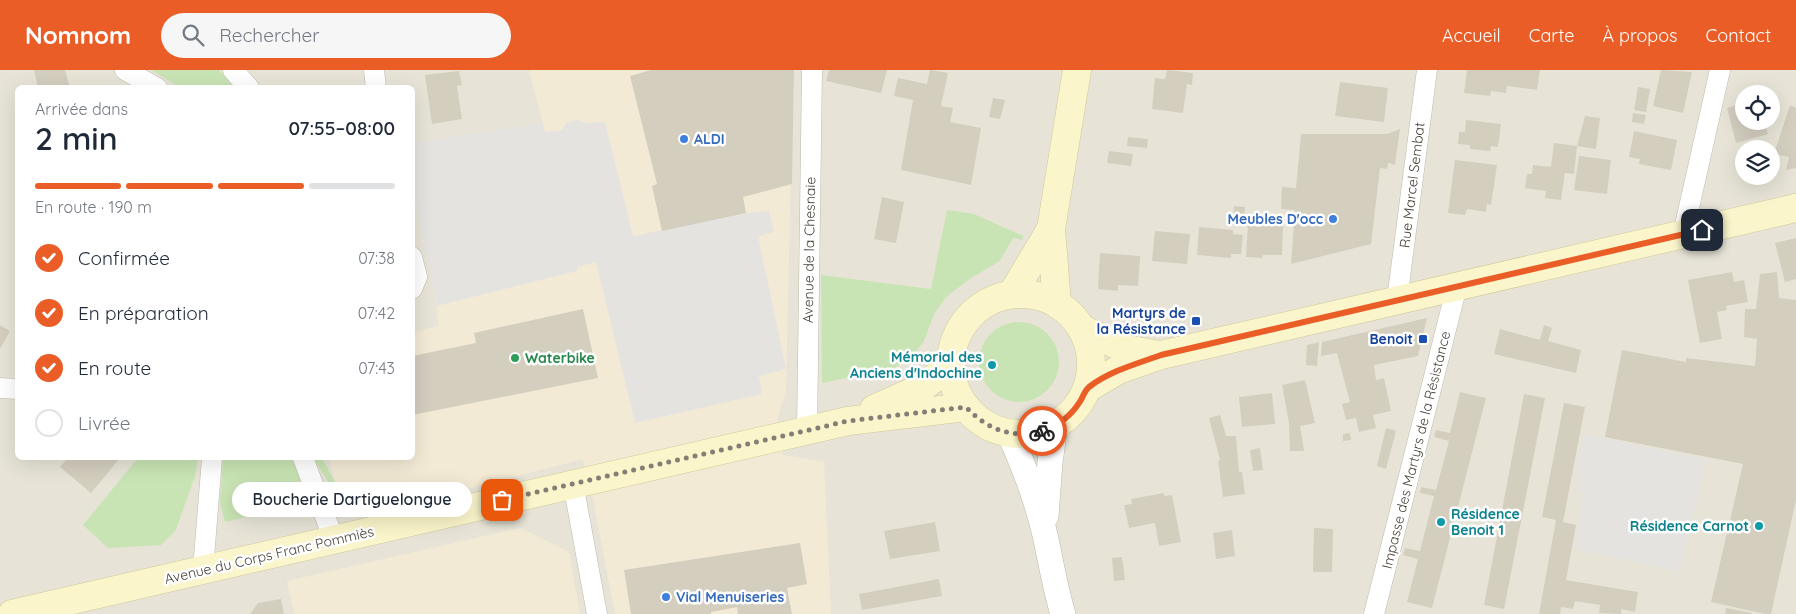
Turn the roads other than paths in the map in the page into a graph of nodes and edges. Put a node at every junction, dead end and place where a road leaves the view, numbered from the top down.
1 (125, 70) edge
2 (233, 70) edge
3 (374, 70) edge
4 (812, 70) edge
5 (1077, 70) edge
6 (1426, 70) edge
7 (1720, 70) edge
8 (152, 85) edge
9 (246, 85) edge
10 (376, 85) edge
11 (1796, 208) edge
12 (1051, 229) junction
13 (1683, 234) junction
14 (415, 269) edge
15 (415, 282) edge
16 (1457, 286) junction
17 (1012, 294) junction
18 (1397, 300) junction
19 (1058, 304) junction
20 (1082, 328) junction
21 (1161, 355) junction
22 (950, 366) junction
23 (0, 388) edge
24 (1088, 388) junction
25 (15, 389) edge
26 (966, 407) junction
27 (848, 421) junction
28 (1055, 426) junction
29 (807, 430) junction
30 (1009, 433) junction
31 (212, 460) edge
32 (304, 460) edge
33 (574, 483) junction
34 (1045, 536) junction
35 (334, 540) junction
36 (203, 570) junction
37 (12, 614) edge
38 (597, 614) edge
39 (1063, 614) edge
40 (1374, 614) edge

1 - 8 street
2 - 9 street
3 - 10 street
4 - 29 street, Avenue de la Chesnaie
5 - 12 main road
6 - 18 street, Rue Marcel Sembat
7 - 13 street
11 - 13 main road
12 - 17 main road
12 - 19 main road
13 - 16 main road
14 - 15 street
16 - 18 main road
16 - 40 street, Impasse des Martyrs de la Résistance
17 - 19 main road
17 - 22 main road
18 - 21 main road
19 - 20 main road
20 - 21 main road
20 - 24 main road
21 - 24 main road
22 - 26 main road
22 - 27 main road, Avenue du Corps Franc Pommiès
23 - 25 street
24 - 28 main road
26 - 27 main road, Avenue du Corps Franc Pommiès
26 - 30 main road
27 - 29 main road, Avenue du Corps Franc Pommiès
28 - 30 main road
28 - 34 street
29 - 33 main road, Avenue du Corps Franc Pommiès
30 - 34 street
31 - 36 street
32 - 35 street
33 - 35 main road, Avenue du Corps Franc Pommiès
33 - 38 street
34 - 39 street
35 - 36 main road, Avenue du Corps Franc Pommiès
36 - 37 main road, Avenue du Corps Franc Pommiès

